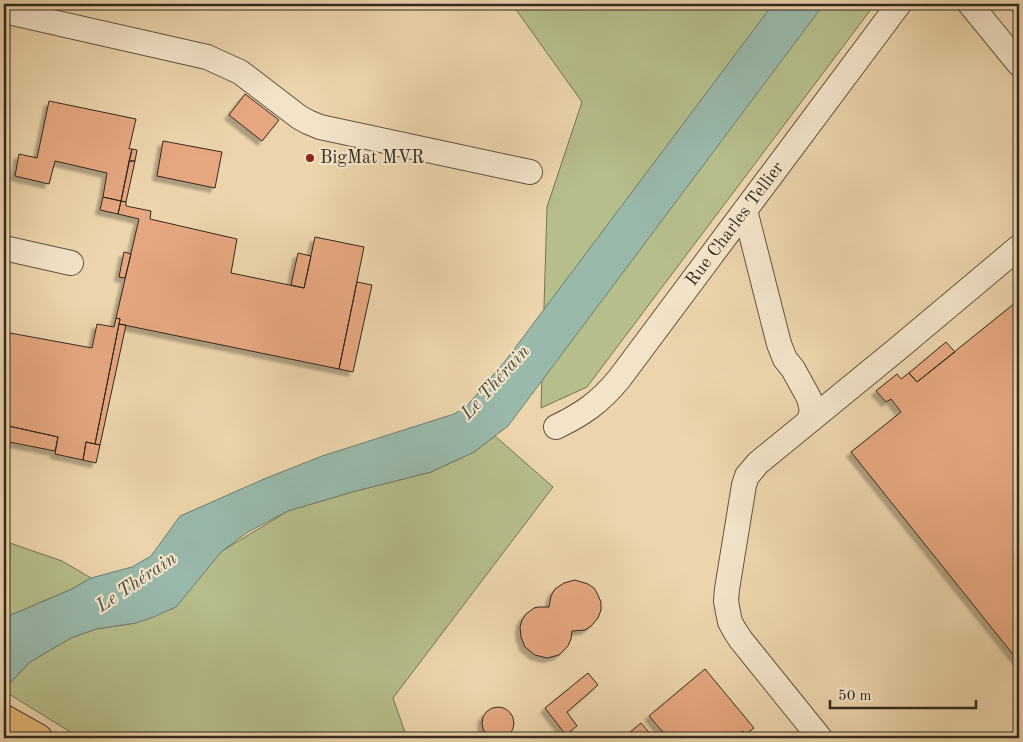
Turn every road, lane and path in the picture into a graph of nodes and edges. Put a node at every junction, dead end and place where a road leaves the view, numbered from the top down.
1 (899, 4) edge
2 (970, 4) edge
3 (4, 11) edge
4 (1019, 64) edge
5 (530, 172) dead end
6 (745, 210) junction
7 (1019, 247) edge
8 (4, 248) edge
9 (71, 263) dead end
10 (809, 421) junction
11 (556, 427) dead end
12 (820, 738) edge

1 - 6 lane, Rue Charles Tellier
2 - 4 lane
3 - 5 lane
6 - 10 lane
6 - 11 lane, Rue Charles Tellier
7 - 10 lane
8 - 9 lane
10 - 12 lane

